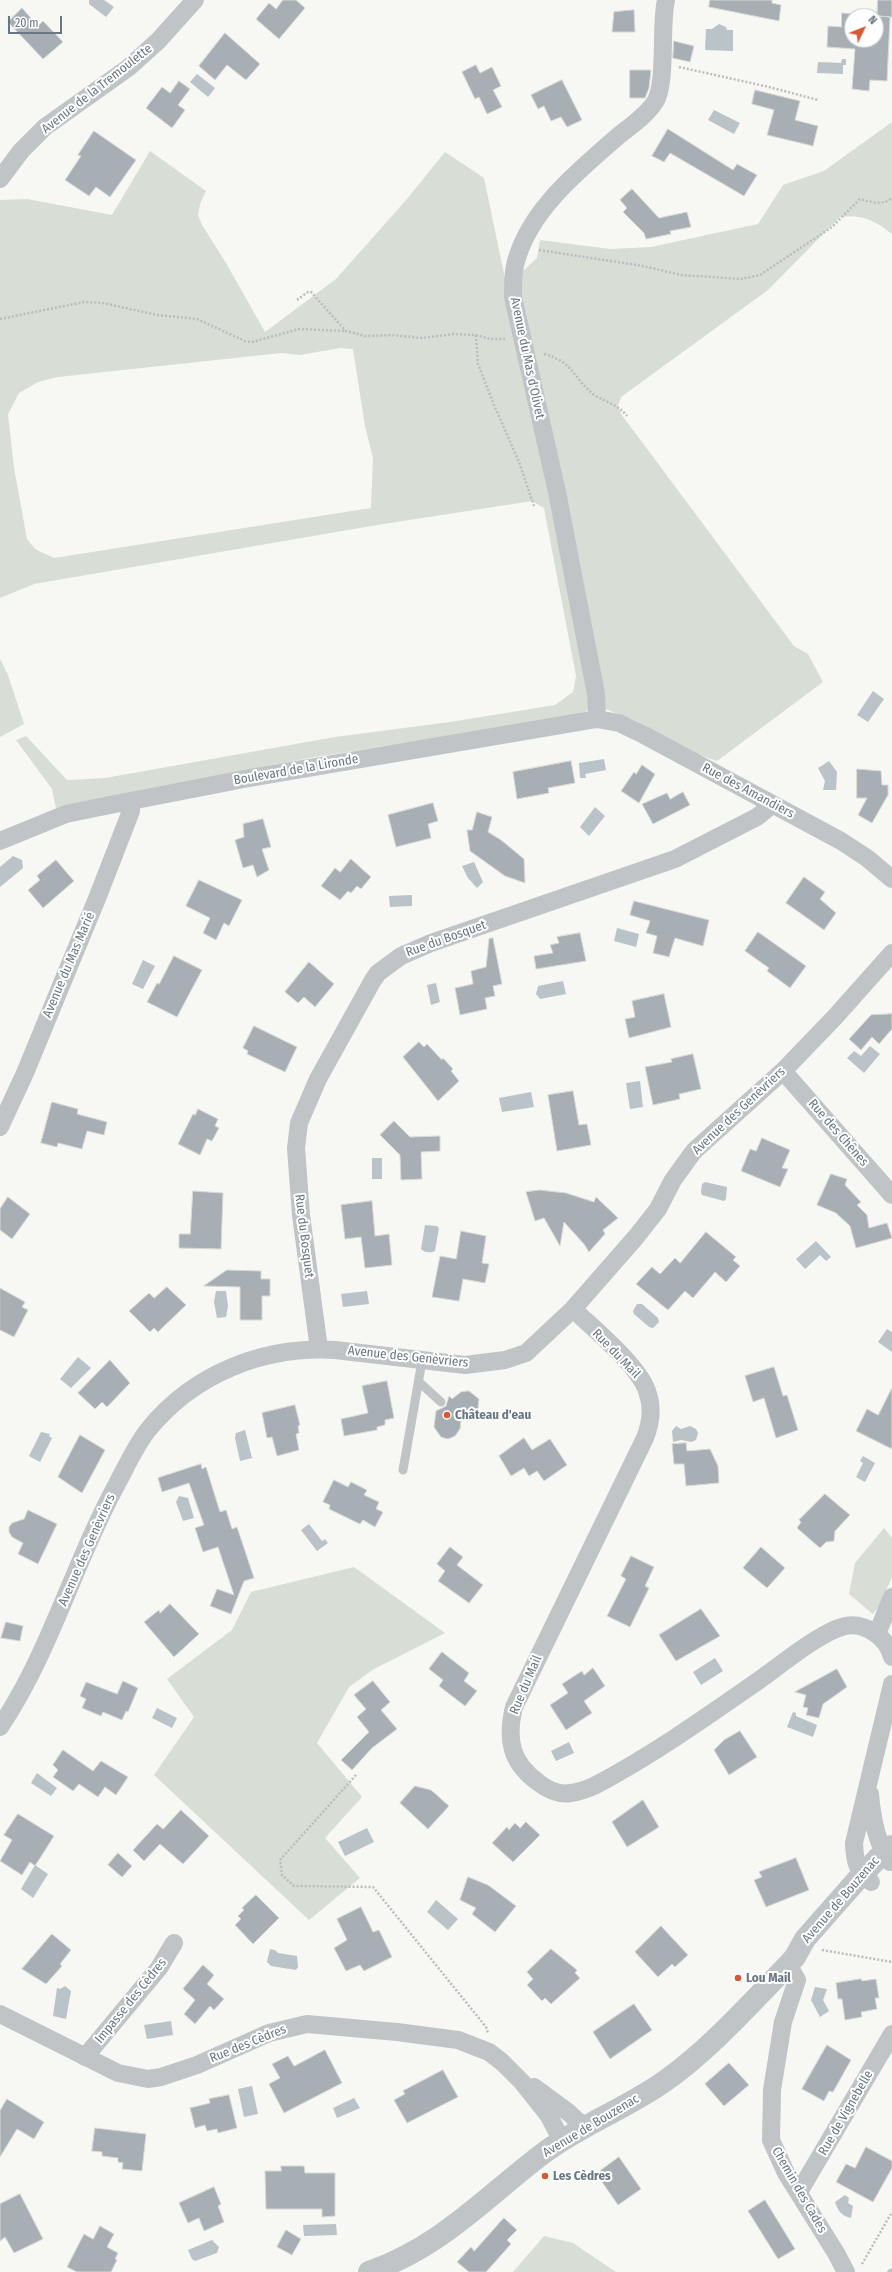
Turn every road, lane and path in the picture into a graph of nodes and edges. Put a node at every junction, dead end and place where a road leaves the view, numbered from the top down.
1 (195, 0) edge
2 (666, 0) edge
3 (661, 63) junction
4 (818, 100) dead end
5 (0, 179) edge
6 (892, 198) edge
7 (521, 248) junction
8 (297, 300) dead end
9 (0, 319) edge
10 (346, 331) junction
11 (520, 333) junction
12 (476, 335) junction
13 (525, 352) junction
14 (627, 416) dead end
15 (534, 506) dead end
16 (597, 719) junction
17 (131, 801) junction
18 (772, 804) junction
19 (0, 841) edge
20 (892, 879) edge
21 (892, 953) edge
22 (783, 1071) junction
23 (0, 1127) edge
24 (892, 1195) edge
25 (573, 1309) junction
26 (319, 1349) junction
27 (422, 1361) junction
28 (419, 1382) junction
29 (441, 1402) dead end
30 (403, 1470) dead end
31 (892, 1597) edge
32 (877, 1634) junction
33 (892, 1657) edge
34 (892, 1684) edge
35 (0, 1727) edge
36 (356, 1775) dead end
37 (870, 1783) junction
38 (889, 1856) edge
39 (866, 1878) junction
40 (174, 1943) dead end
41 (824, 1951) dead end
42 (791, 1961) junction
43 (892, 1962) edge
44 (0, 2014) edge
45 (892, 2034) edge
46 (489, 2052) junction
47 (85, 2057) junction
48 (522, 2082) junction
49 (584, 2127) junction
50 (562, 2141) junction
51 (799, 2192) junction
52 (892, 2212) edge
53 (381, 2270) edge
54 (852, 2270) edge

1 - 5 street, Avenue de la Tremoulette
2 - 3 street, Avenue du Mas d'Olivet
3 - 4 path
3 - 7 street, Avenue du Mas d'Olivet
6 - 7 path
7 - 11 street, Avenue du Mas d'Olivet
8 - 10 path
9 - 10 path
10 - 12 path
11 - 12 path
11 - 13 street, Avenue du Mas d'Olivet
12 - 15 path
13 - 14 path
13 - 16 street, Avenue du Mas d'Olivet
16 - 17 street, Boulevard de la Lironde
16 - 18 street, Rue des Amandiers
17 - 19 street, Boulevard de la Lironde
17 - 23 street, Avenue du Mas Marié
18 - 20 street, Rue des Amandiers
18 - 26 street, Rue du Bosquet
21 - 22 street, Avenue des Genèvriers
22 - 24 street, Rue des Chênes
22 - 25 street, Avenue des Genèvriers
25 - 27 street, Avenue des Genèvriers
25 - 32 street, Rue du Mail
26 - 27 street, Avenue des Genèvriers
26 - 35 street, Avenue des Genèvriers
27 - 28 lane
28 - 29 lane
28 - 30 lane
31 - 32 street
32 - 33 street
34 - 37 street
36 - 46 path
37 - 38 street
37 - 39 street
38 - 39 street, Avenue de Bouzenac
39 - 42 street, Avenue de Bouzenac
40 - 47 street, Impasse des Cèdres
41 - 43 path
42 - 49 street, Avenue de Bouzenac
42 - 51 street, Chemin des Cades
44 - 47 street, Rue des Cèdres
45 - 51 street, Rue de Vignebelle
46 - 47 street, Rue des Cèdres
46 - 48 street, Rue des Cèdres
48 - 49 street, Rue des Cèdres
48 - 50 street, Rue des Cèdres
49 - 50 street, Avenue de Bouzenac
50 - 53 street, Avenue de Bouzenac
51 - 54 street, Chemin des Cades
52 - 54 path

